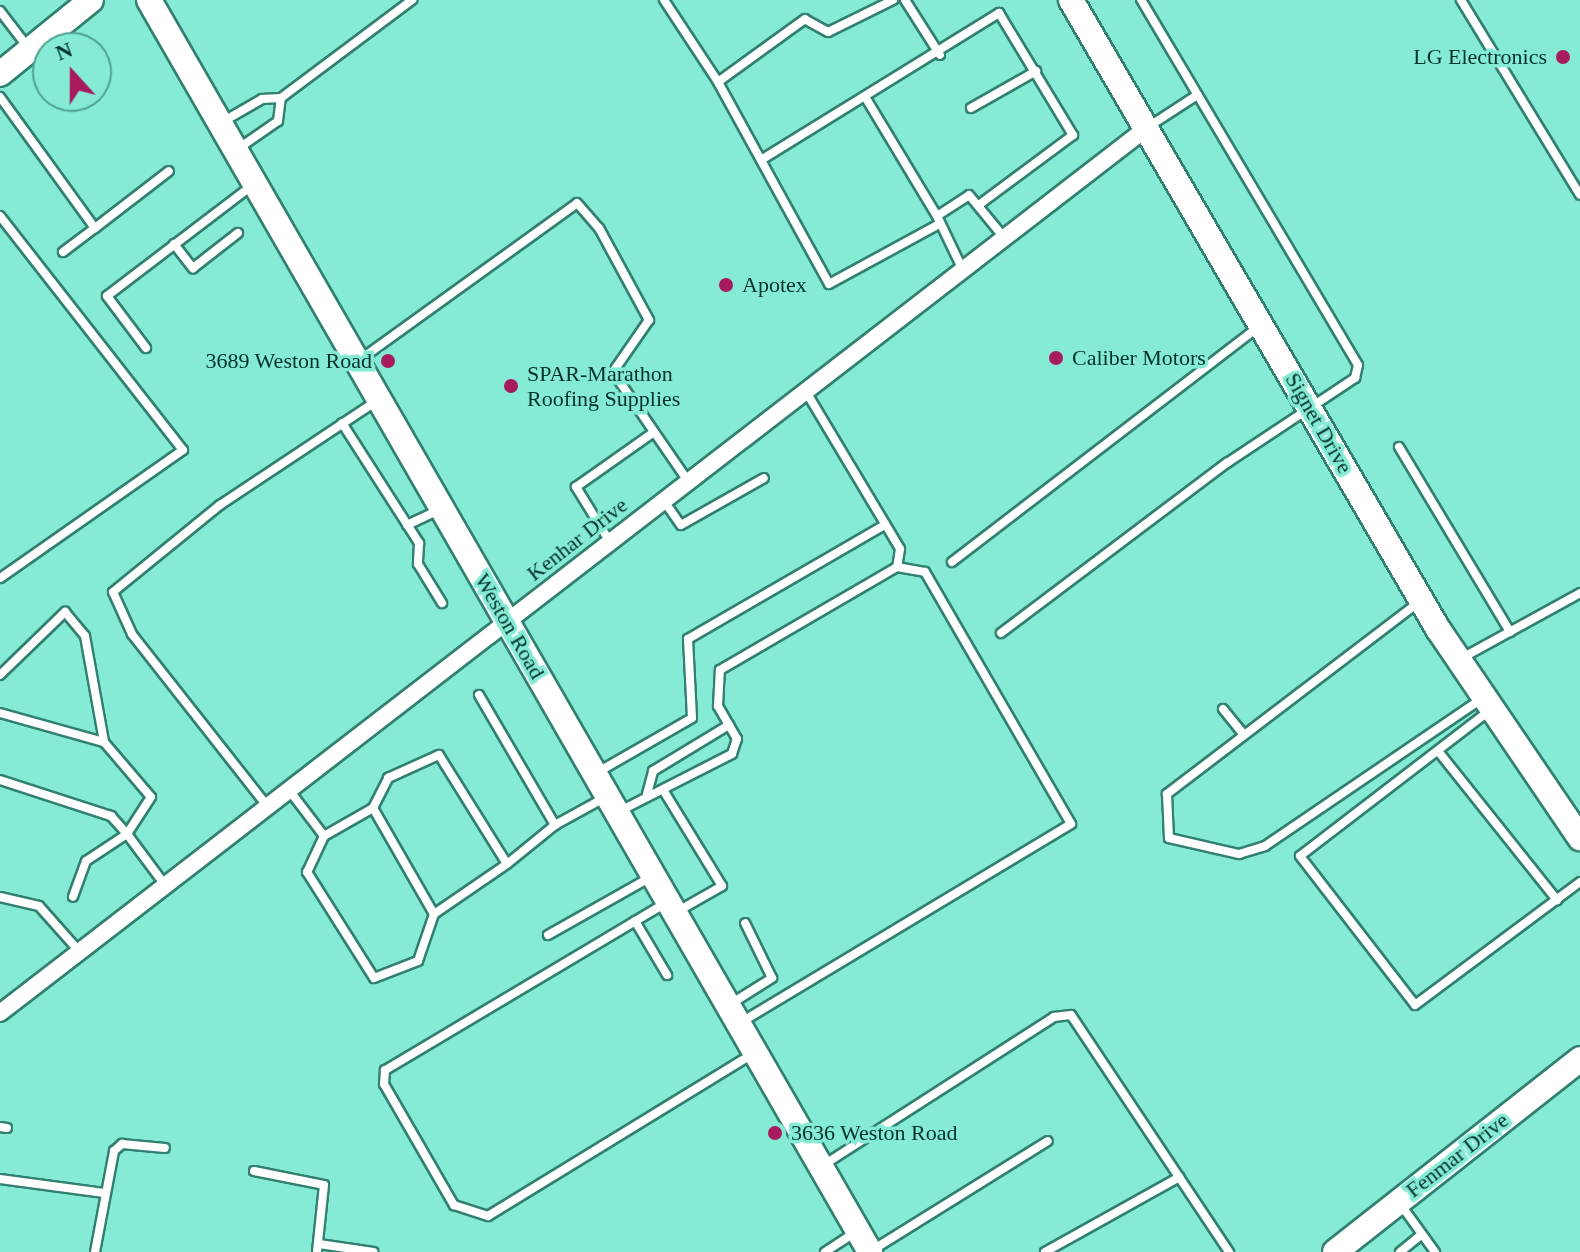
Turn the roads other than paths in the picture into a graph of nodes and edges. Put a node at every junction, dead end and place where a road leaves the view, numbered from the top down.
1 (91, 0) edge
2 (149, 0) edge
3 (412, 0) edge
4 (664, 0) edge
5 (893, 0) edge
6 (905, 0) edge
7 (1071, 0) edge
8 (1141, 0) edge
9 (1461, 0) edge
10 (0, 11) edge
11 (30, 50) junction
12 (940, 55) junction
13 (1036, 71) junction
14 (0, 74) edge
15 (718, 82) junction
16 (1197, 95) junction
17 (0, 97) edge
18 (281, 98) junction
19 (867, 100) junction
20 (971, 108) dead end
21 (220, 124) junction
22 (1144, 130) junction
23 (235, 150) junction
24 (761, 160) junction
25 (169, 171) dead end
26 (254, 184) junction
27 (1580, 195) edge
28 (980, 204) junction
29 (0, 216) edge
30 (938, 220) junction
31 (95, 228) junction
32 (238, 233) dead end
33 (1002, 235) junction
34 (174, 244) junction
35 (63, 252) dead end
36 (961, 266) junction
37 (1262, 324) junction
38 (146, 348) dead end
39 (357, 362) junction
40 (805, 389) junction
41 (379, 399) junction
42 (1309, 406) junction
43 (342, 423) junction
44 (654, 432) junction
45 (1399, 447) dead end
46 (764, 478) dead end
47 (688, 481) junction
48 (663, 500) junction
49 (442, 508) junction
50 (407, 525) junction
51 (885, 525) junction
52 (610, 542) junction
53 (952, 562) dead end
54 (897, 567) junction
55 (0, 578) edge
56 (1580, 593) edge
57 (1421, 600) junction
58 (442, 603) dead end
59 (507, 622) junction
60 (1510, 632) junction
61 (1001, 633) dead end
62 (1458, 661) junction
63 (0, 675) edge
64 (479, 695) dead end
65 (1485, 705) junction
66 (1223, 709) dead end
67 (0, 713) edge
68 (729, 725) junction
69 (1243, 734) junction
70 (104, 742) junction
71 (1438, 751) junction
72 (595, 774) junction
73 (0, 780) edge
74 (289, 790) junction
75 (665, 793) junction
76 (647, 794) junction
77 (612, 804) junction
78 (268, 807) junction
79 (373, 808) junction
80 (555, 825) junction
81 (127, 834) junction
82 (324, 836) junction
83 (1580, 838) edge
84 (507, 864) junction
85 (654, 875) junction
86 (1580, 882) edge
87 (166, 885) junction
88 (0, 897) edge
89 (73, 897) dead end
90 (1557, 900) junction
91 (672, 907) junction
92 (434, 914) junction
93 (635, 921) junction
94 (745, 923) dead end
95 (548, 935) dead end
96 (79, 952) junction
97 (667, 975) dead end
98 (0, 1013) edge
99 (734, 1015) junction
100 (756, 1052) junction
101 (1580, 1059) edge
102 (1048, 1141) dead end
103 (165, 1148) dead end
104 (821, 1167) junction
105 (254, 1171) dead end
106 (1180, 1177) junction
107 (0, 1179) edge
108 (104, 1193) junction
109 (1399, 1202) junction
110 (1422, 1234) junction
111 (866, 1245) edge
112 (318, 1248) edge
113 (95, 1252) edge
114 (373, 1252) edge
115 (825, 1252) edge
116 (1045, 1252) edge
117 (1229, 1252) edge
118 (1335, 1252) edge
119 (1400, 1252) edge
120 (1435, 1252) edge

1 - 11 street
2 - 21 street, Weston Road
3 - 18 lane
4 - 15 lane
5 - 15 lane
6 - 12 lane
7 - 22 street, Signet Drive
8 - 16 lane
9 - 27 lane
10 - 11 lane
11 - 14 street
12 - 13 lane
12 - 19 lane
13 - 20 lane
13 - 28 lane
15 - 24 lane
16 - 22 lane
16 - 42 lane
17 - 31 lane
18 - 21 lane
18 - 23 lane
19 - 24 lane
19 - 30 lane
21 - 23 street, Weston Road
22 - 33 street, Kenhar Drive
22 - 37 street, Signet Drive
23 - 26 street, Weston Road
24 - 30 lane
25 - 31 lane
26 - 34 lane
26 - 39 street, Weston Road
28 - 30 lane
28 - 33 lane
29 - 55 lane
30 - 36 lane
31 - 35 lane
32 - 34 lane
33 - 36 street, Kenhar Drive
34 - 38 lane
36 - 40 street, Kenhar Drive
37 - 42 street, Signet Drive
37 - 53 lane
39 - 41 street, Weston Road
39 - 44 lane
40 - 47 street, Kenhar Drive
40 - 51 lane
41 - 43 lane
41 - 49 street, Weston Road
42 - 57 street, Signet Drive
42 - 61 lane
43 - 50 lane
43 - 78 lane
44 - 47 lane
44 - 52 lane
45 - 60 lane
46 - 48 lane
47 - 48 street, Kenhar Drive
48 - 52 street, Kenhar Drive
49 - 50 lane
49 - 59 street, Weston Road
50 - 58 lane
51 - 54 lane
51 - 72 lane
52 - 59 street, Kenhar Drive
54 - 68 lane
54 - 99 lane
56 - 60 lane
57 - 62 street, Signet Drive
57 - 69 lane
59 - 72 street, Weston Road
59 - 74 street, Kenhar Drive
60 - 62 lane
62 - 65 street, Signet Drive
63 - 70 lane
64 - 80 lane
65 - 69 lane
65 - 71 lane
65 - 83 street, Signet Drive
66 - 69 lane
67 - 70 lane
68 - 75 lane
68 - 76 lane
70 - 81 lane
71 - 90 lane
71 - 90 lane
72 - 77 street, Weston Road
73 - 81 lane
74 - 78 street, Kenhar Drive
74 - 82 lane
75 - 76 lane
75 - 91 lane
76 - 77 lane
77 - 80 lane
77 - 85 street, Weston Road
78 - 87 street, Kenhar Drive
79 - 82 lane
79 - 84 lane
79 - 92 lane
80 - 84 lane
81 - 87 lane
81 - 89 lane
82 - 92 lane
84 - 92 lane
85 - 91 street, Weston Road
85 - 95 lane
86 - 90 lane
87 - 96 street, Kenhar Drive
88 - 96 lane
91 - 93 lane
91 - 99 street, Weston Road
93 - 97 lane
93 - 100 lane
94 - 99 lane
96 - 98 street, Kenhar Drive
99 - 100 street, Weston Road
100 - 104 street, Weston Road
101 - 109 street, Fenmar Drive
102 - 111 lane
103 - 108 lane
104 - 106 lane
104 - 111 street, Weston Road
105 - 112 lane
106 - 116 lane
106 - 117 lane
107 - 108 lane
108 - 113 lane
109 - 110 lane
109 - 118 street, Fenmar Drive
110 - 119 lane
110 - 120 lane
111 - 115 lane
112 - 114 lane

